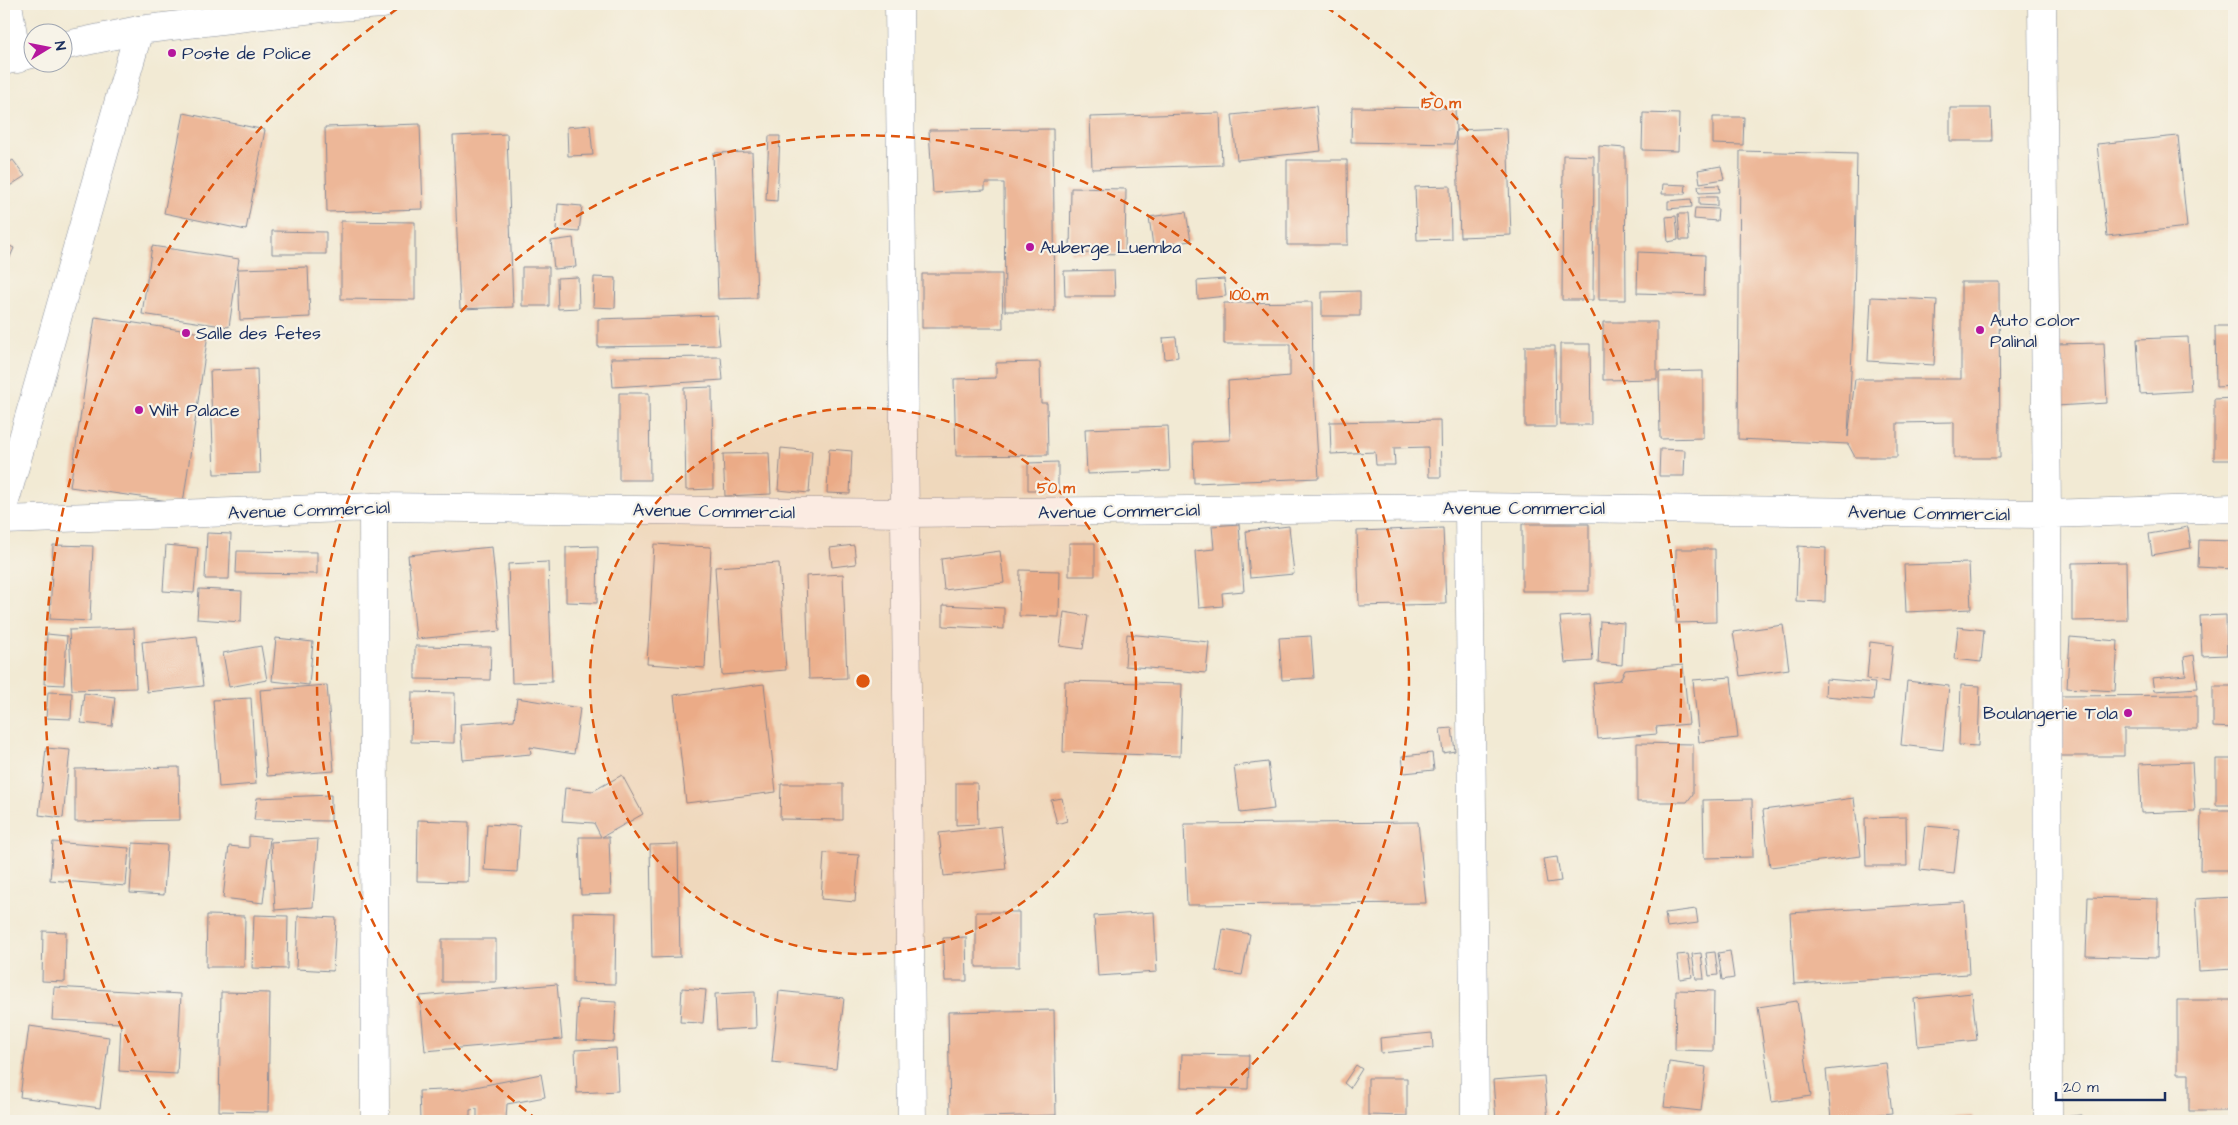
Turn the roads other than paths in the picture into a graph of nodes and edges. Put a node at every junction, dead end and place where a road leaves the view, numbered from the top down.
1 (8, 4) edge
2 (383, 4) edge
3 (899, 4) edge
4 (2042, 4) edge
5 (321, 6) edge
6 (139, 30) junction
7 (72, 44) edge
8 (18, 58) edge
9 (4, 505) edge
10 (373, 507) junction
11 (1469, 507) junction
12 (2234, 508) edge
13 (906, 513) junction
14 (2047, 514) junction
15 (4, 520) edge
16 (375, 1121) edge
17 (912, 1121) edge
18 (1474, 1121) edge
19 (2048, 1121) edge

1 - 8 street
2 - 5 street
3 - 13 street
4 - 14 street
5 - 6 street
6 - 7 street
6 - 9 street
10 - 13 street, Avenue Commercial
10 - 15 street, Avenue Commercial
10 - 16 street
11 - 13 street, Avenue Commercial
11 - 14 street, Avenue Commercial
11 - 18 street
12 - 14 street, Avenue Commercial
13 - 17 street
14 - 19 street

